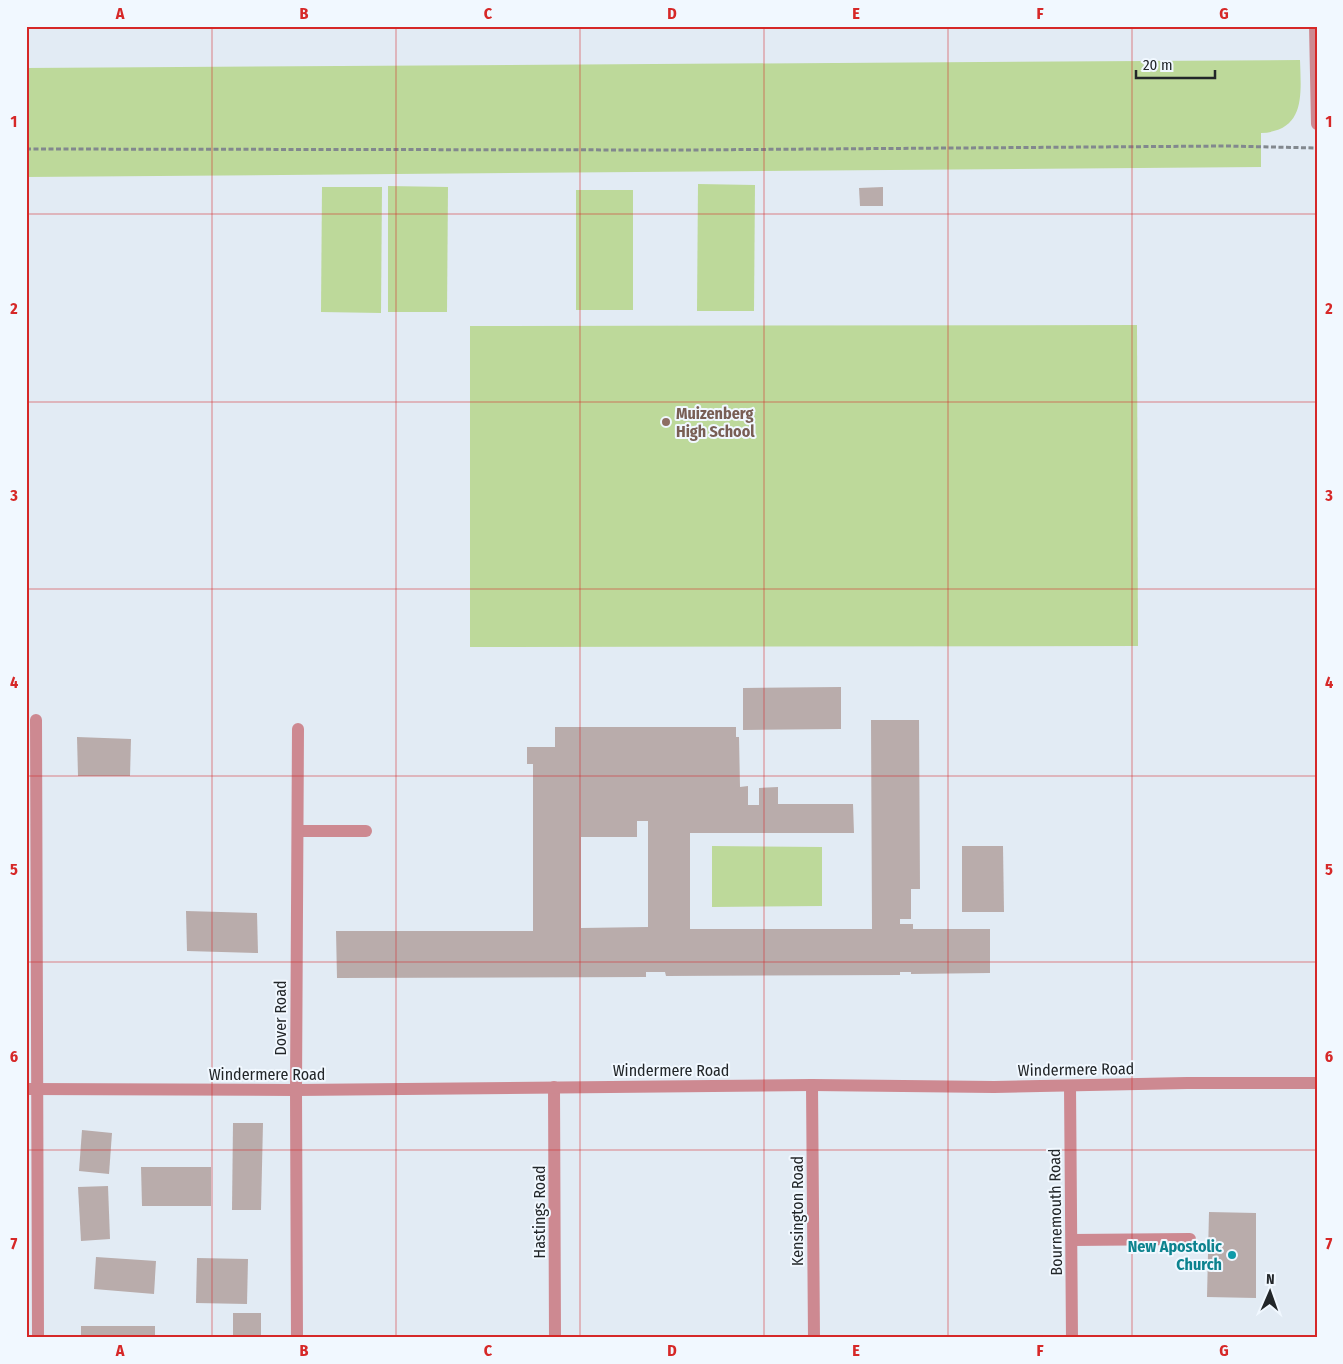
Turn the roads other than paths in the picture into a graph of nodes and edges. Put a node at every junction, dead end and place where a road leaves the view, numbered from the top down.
1 (1315, 26) edge
2 (1317, 124) edge
3 (36, 720) dead end
4 (298, 729) dead end
5 (298, 831) junction
6 (366, 831) dead end
7 (1317, 1082) edge
8 (812, 1085) junction
9 (1070, 1086) junction
10 (554, 1087) junction
11 (31, 1089) edge
12 (296, 1090) junction
13 (1190, 1239) dead end
14 (1072, 1240) junction
15 (38, 1338) edge
16 (297, 1338) edge
17 (555, 1338) edge
18 (814, 1338) edge
19 (1072, 1338) edge

1 - 2 street
3 - 11 street
4 - 5 street, Dover Road
5 - 6 street
5 - 12 street, Dover Road
7 - 9 street, Windermere Road
8 - 9 street, Windermere Road
8 - 10 street, Windermere Road
8 - 18 street, Kensington Road
9 - 14 street, Bournemouth Road
10 - 12 street, Windermere Road
10 - 17 street, Hastings Road
11 - 12 street, Windermere Road
11 - 15 street
12 - 16 street, Dover Road
13 - 14 street
14 - 19 street, Bournemouth Road

